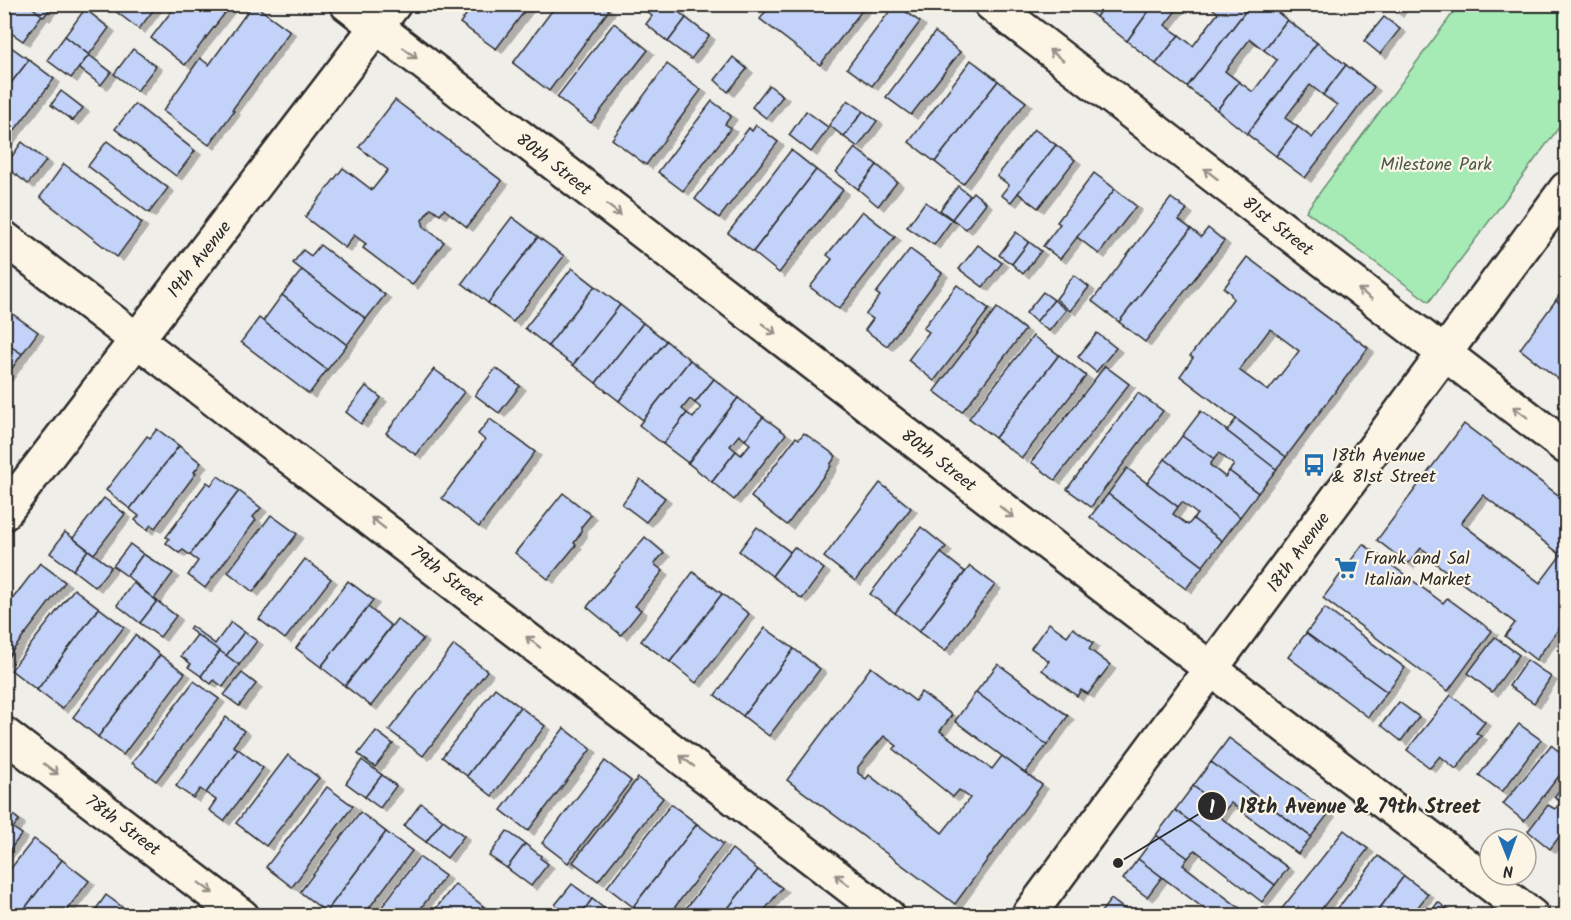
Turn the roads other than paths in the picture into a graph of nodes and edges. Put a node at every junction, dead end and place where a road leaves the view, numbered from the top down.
1 (347, 4) edge
2 (990, 4) edge
3 (386, 16) edge
4 (1566, 189) edge
5 (4, 238) edge
6 (137, 339) junction
7 (1444, 355) junction
8 (1566, 447) edge
9 (4, 513) edge
10 (1212, 670) junction
11 (4, 734) edge
12 (242, 915) edge
13 (888, 915) edge
14 (1028, 915) edge
15 (1533, 915) edge

1 - 3 street, 80th Street
7 -> 2 street, 81st Street
3 - 6 street, 19th Avenue
3 -> 10 street, 80th Street
4 - 7 street, 18th Avenue
5 - 6 street, 79th Street
6 - 9 street, 19th Avenue
13 -> 6 street, 79th Street
8 -> 7 street, 81st Street
7 - 10 street, 18th Avenue
10 - 14 street, 18th Avenue
10 - 15 street, 80th Street
11 -> 12 street, 78th Street

